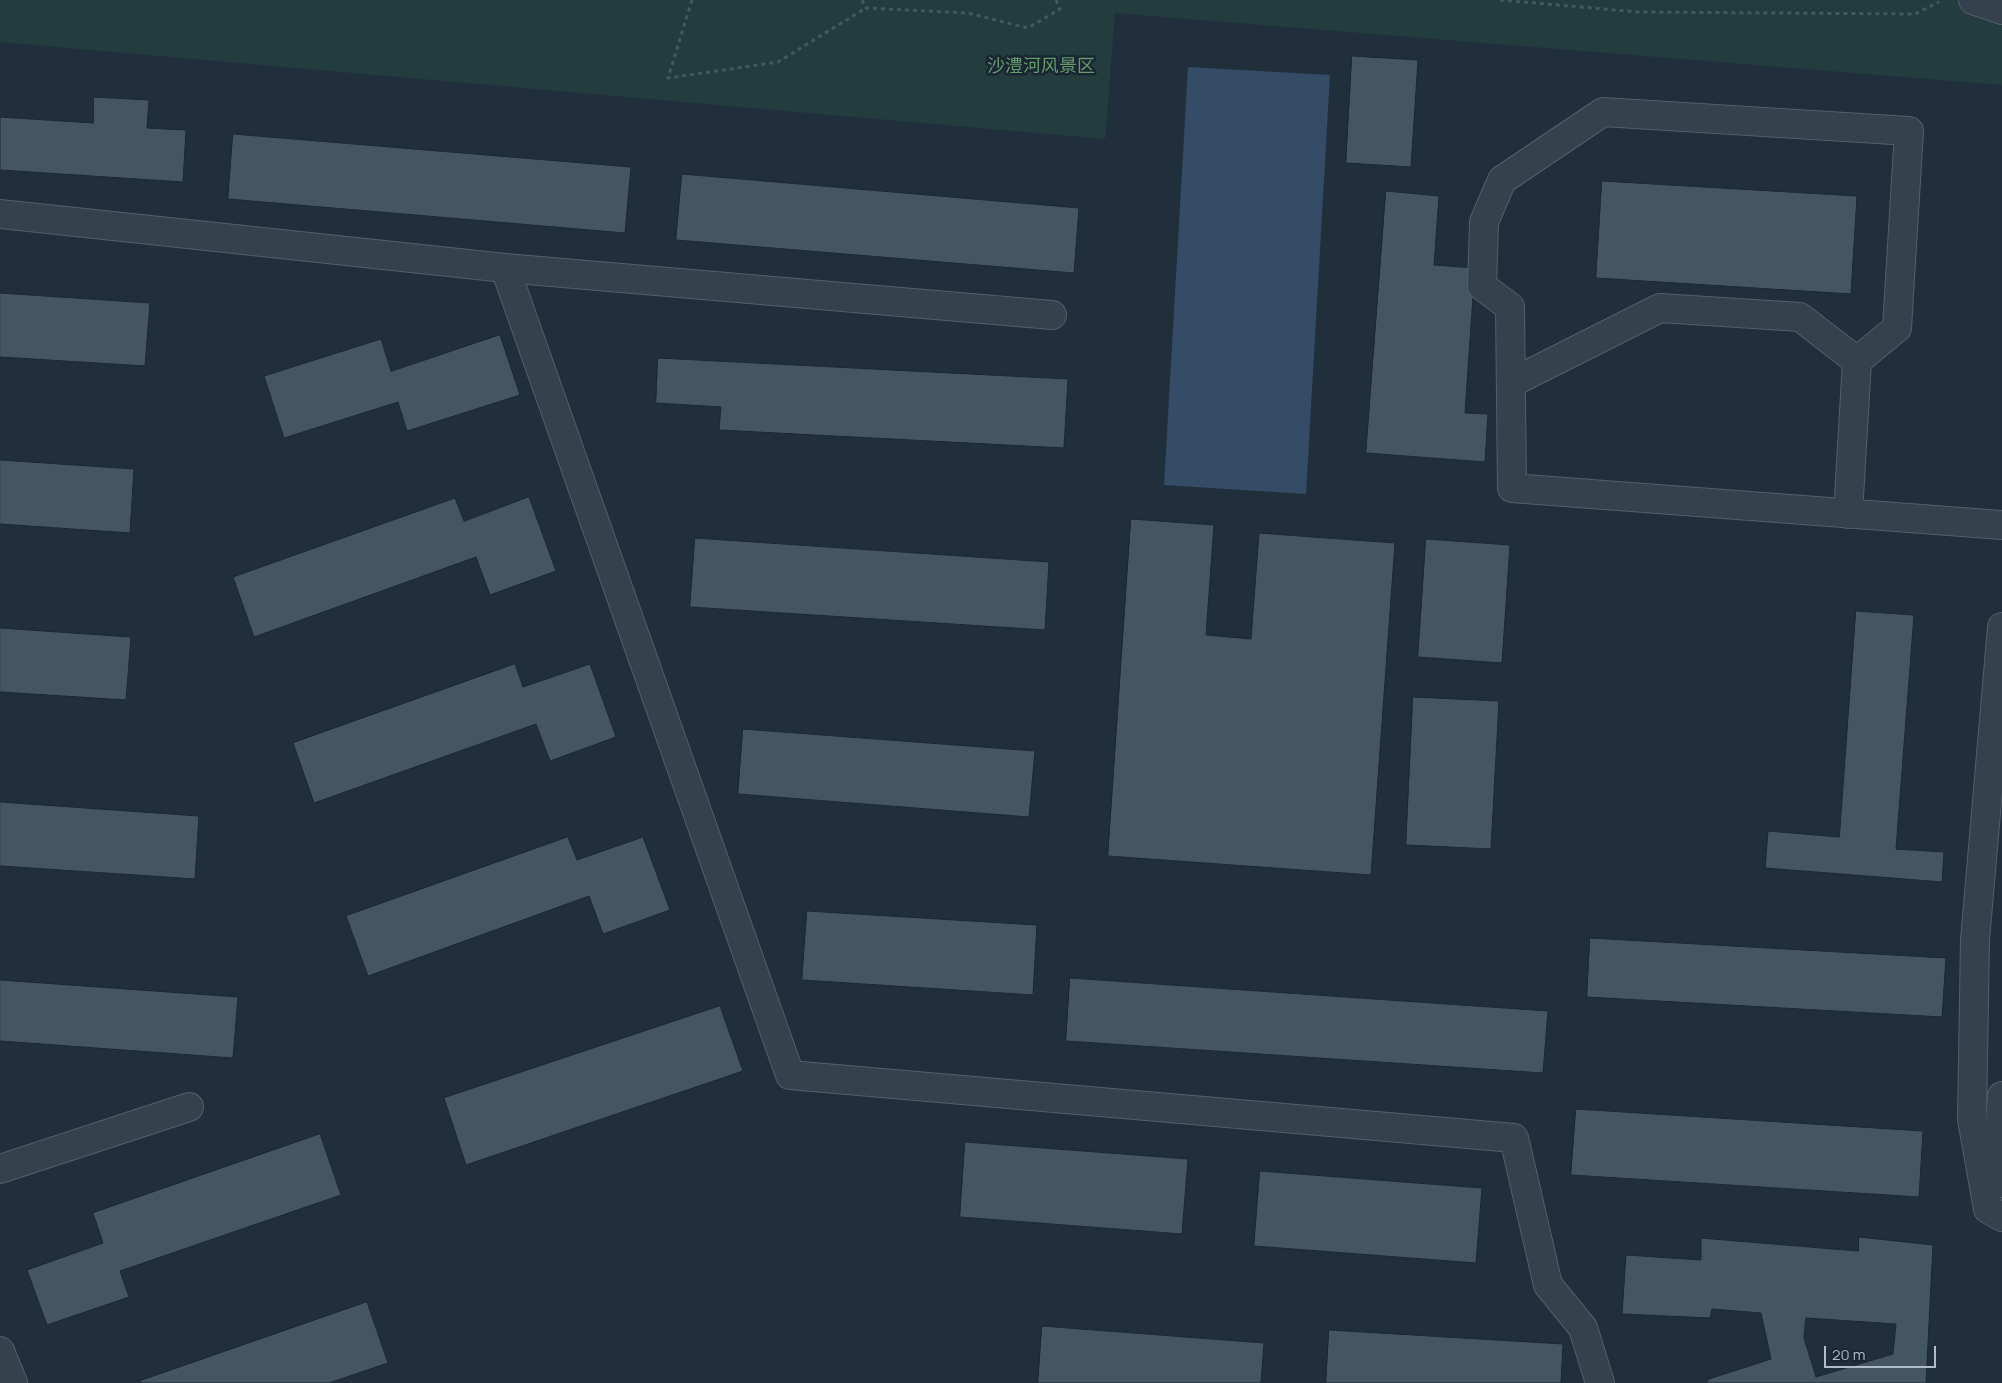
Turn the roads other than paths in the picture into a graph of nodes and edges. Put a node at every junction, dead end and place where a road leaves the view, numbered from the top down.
1 (1974, 0) edge
2 (2002, 10) edge
3 (0, 214) edge
4 (505, 268) junction
5 (1052, 315) dead end
6 (1857, 361) junction
7 (1511, 383) junction
8 (1848, 514) junction
9 (2002, 525) edge
10 (2002, 627) edge
11 (2002, 1096) edge
12 (189, 1107) dead end
13 (0, 1169) edge
14 (1999, 1179) edge
15 (2002, 1217) edge
16 (0, 1351) edge
17 (13, 1383) edge
18 (1600, 1383) edge

1 - 2 street
3 - 4 street
4 - 5 street
4 - 18 street
6 - 7 street
6 - 7 street
6 - 8 street
7 - 8 street
8 - 9 street
10 - 15 street
11 - 14 street
12 - 13 street
16 - 17 street

